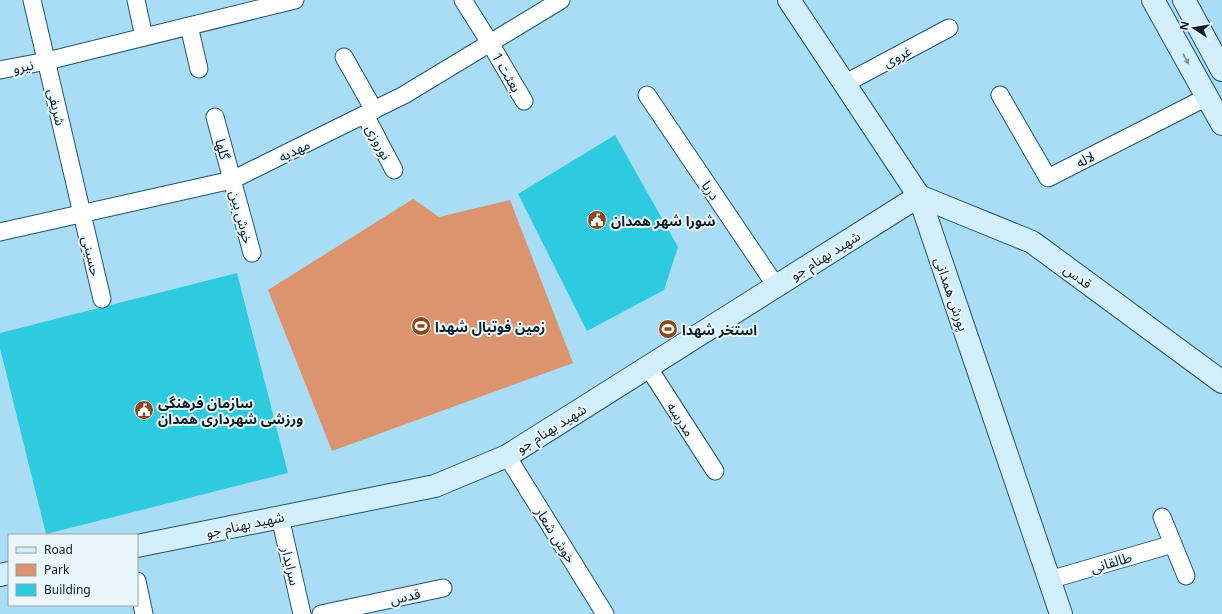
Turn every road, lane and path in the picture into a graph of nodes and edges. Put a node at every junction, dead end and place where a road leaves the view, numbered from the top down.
1 (32, 0) edge
2 (136, 0) edge
3 (463, 0) edge
4 (561, 0) edge
5 (789, 0) edge
6 (1154, 0) edge
7 (1184, 0) edge
8 (286, 1) edge
9 (189, 26) junction
10 (949, 28) dead end
11 (144, 37) junction
12 (490, 43) junction
13 (344, 57) dead end
14 (47, 61) junction
15 (0, 70) edge
16 (199, 70) dead end
17 (1222, 70) edge
18 (844, 84) junction
19 (647, 94) dead end
20 (1000, 95) dead end
21 (1207, 97) junction
22 (524, 101) dead end
23 (370, 112) junction
24 (215, 117) dead end
25 (1222, 124) edge
26 (394, 170) dead end
27 (232, 180) junction
28 (919, 196) junction
29 (82, 214) junction
30 (0, 232) edge
31 (252, 253) dead end
32 (776, 286) junction
33 (102, 299) dead end
34 (648, 367) junction
35 (1222, 382) edge
36 (507, 456) junction
37 (715, 471) dead end
38 (280, 517) junction
39 (1162, 517) dead end
40 (1173, 544) junction
41 (138, 546) edge
42 (1186, 576) dead end
43 (1049, 580) junction
44 (138, 586) edge
45 (443, 588) dead end
46 (144, 614) edge
47 (302, 614) edge
48 (321, 614) edge
49 (605, 614) edge
50 (1060, 614) edge

1 - 14 street, شریفی
2 - 11 street
3 - 12 street, بعثت 1
4 - 12 street, مهدیه
5 - 18 street, پورش همدانی
6 -> 21 street
7 - 17 street
8 - 9 street, نیرو
9 - 11 street, نیرو
9 - 16 street
10 - 18 street, غروی
11 - 14 street, نیرو
12 - 22 street, بعثت 1
12 - 23 street, مهدیه
13 - 23 street, نوروزی
14 - 15 street, نیرو
14 - 29 street, شریفی
18 - 28 street, پورش همدانی
19 - 32 street, دریا
20 - 21 street, لاله
21 - 25 street
23 - 26 street, نوروزی
23 - 27 street, مهدیه
24 - 27 street, گلها
27 - 29 street, مهدیه
27 - 31 street, خوش بین
28 - 32 street, شهید بهنام جو
28 - 35 street, قدس
28 - 43 street, پورش همدانی
29 - 30 street, مهدیه
29 - 33 street, حسینی
32 - 34 street, شهید بهنام جو
34 - 36 street, شهید بهنام جو
34 - 37 street, مدرسه
36 - 38 street, شهید بهنام جو
36 - 49 street, خوش شعار
38 - 41 street, شهید بهنام جو
38 - 47 street, سرایدار
39 - 40 street
40 - 42 street
40 - 43 street, طالقانی
43 - 50 street, پورش همدانی
44 - 46 street
45 - 48 street, قدس

